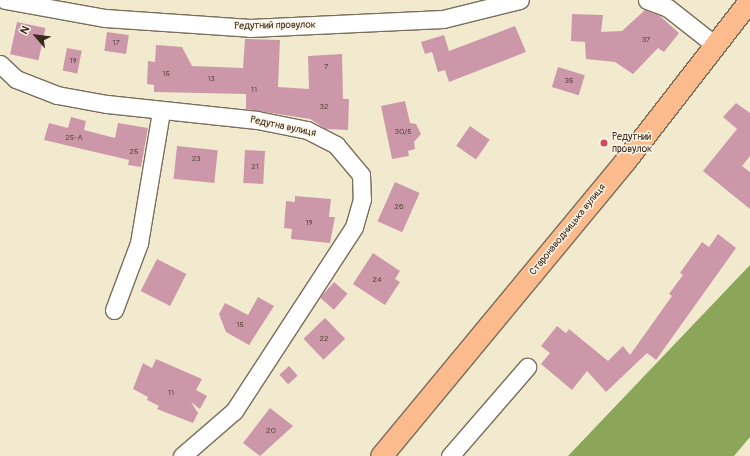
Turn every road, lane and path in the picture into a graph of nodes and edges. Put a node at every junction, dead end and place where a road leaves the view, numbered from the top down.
1 (5, 0) edge
2 (520, 0) edge
3 (647, 0) edge
4 (750, 0) edge
5 (0, 8) edge
6 (716, 45) junction
7 (0, 64) edge
8 (161, 111) junction
9 (114, 310) dead end
10 (527, 367) dead end
11 (387, 454) edge
12 (182, 456) edge
13 (450, 456) edge

1 - 2 street, Редутний провулок
1 - 5 street
3 - 6 street
4 - 6 main road, Старонаводницька вулиця
6 - 11 main road, Старонаводницька вулиця
7 - 8 street, Редутна вулиця
8 - 9 street
8 - 12 street, Редутна вулиця
10 - 13 street

